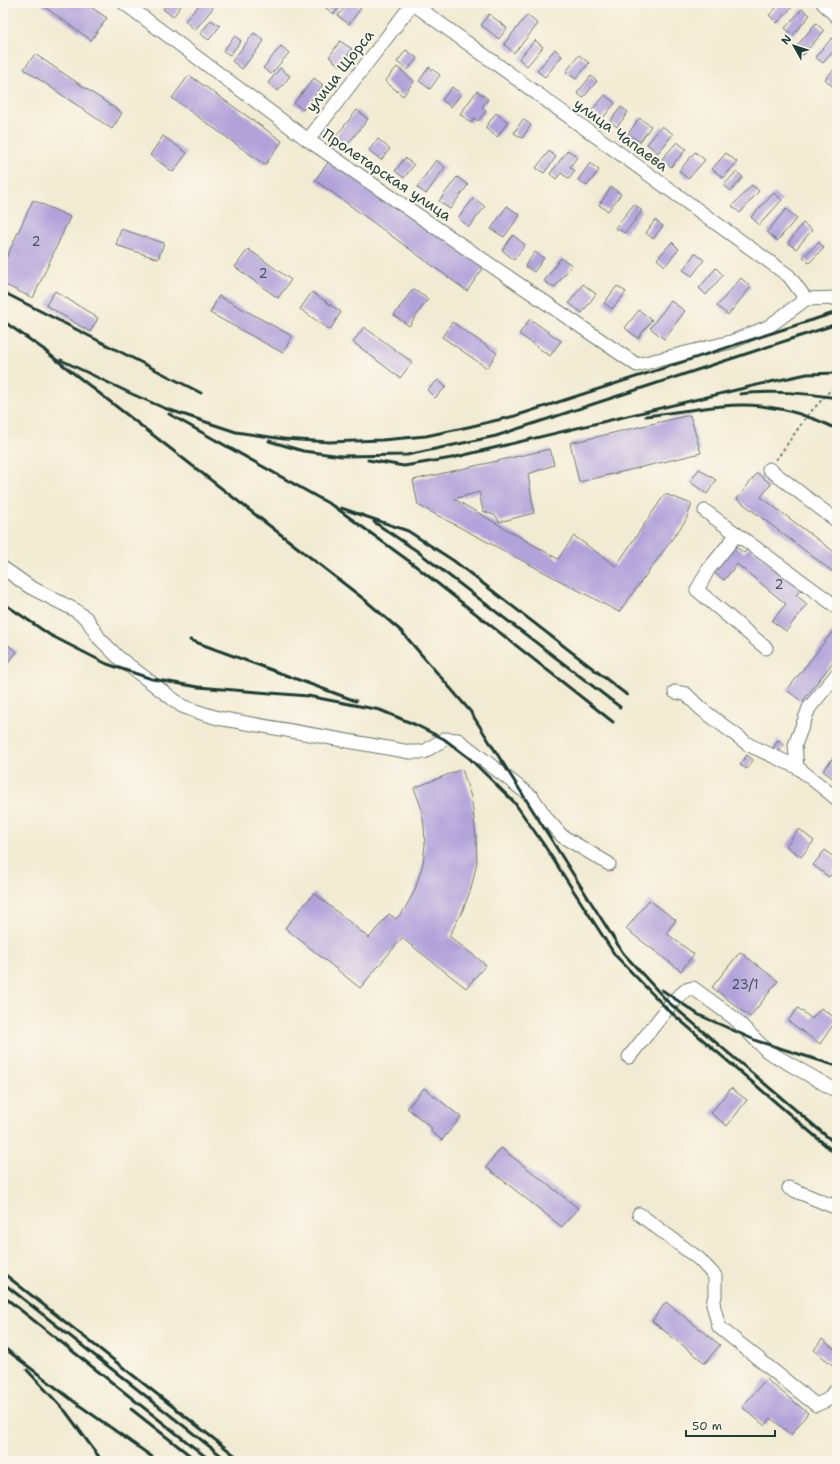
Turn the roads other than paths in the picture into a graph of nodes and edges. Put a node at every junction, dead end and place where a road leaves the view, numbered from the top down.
1 (124, 3) edge
2 (413, 3) edge
3 (823, 3) edge
4 (837, 17) edge
5 (308, 140) junction
6 (837, 298) edge
7 (806, 299) junction
8 (769, 469) road end
9 (705, 511) dead end
10 (837, 521) edge
11 (737, 534) junction
12 (3, 568) edge
13 (837, 607) edge
14 (766, 648) dead end
15 (837, 674) edge
16 (675, 692) dead end
17 (797, 767) junction
18 (837, 799) edge
19 (609, 864) dead end
20 (629, 1057) dead end
21 (837, 1091) edge
22 (789, 1188) dead end
23 (837, 1202) edge
24 (639, 1214) dead end
25 (837, 1389) edge

1 - 5 street, Пролетарская улица
2 - 5 street, улица Щорса
2 - 7 street, улица Чапаева
3 - 4 street
5 - 7 street, Пролетарская улица
6 - 7 street
8 - 10 street
9 - 11 street
11 - 13 street
11 - 14 street
12 - 19 street
15 - 17 street
16 - 17 street
17 - 18 street
20 - 21 street
22 - 23 street
24 - 25 street

